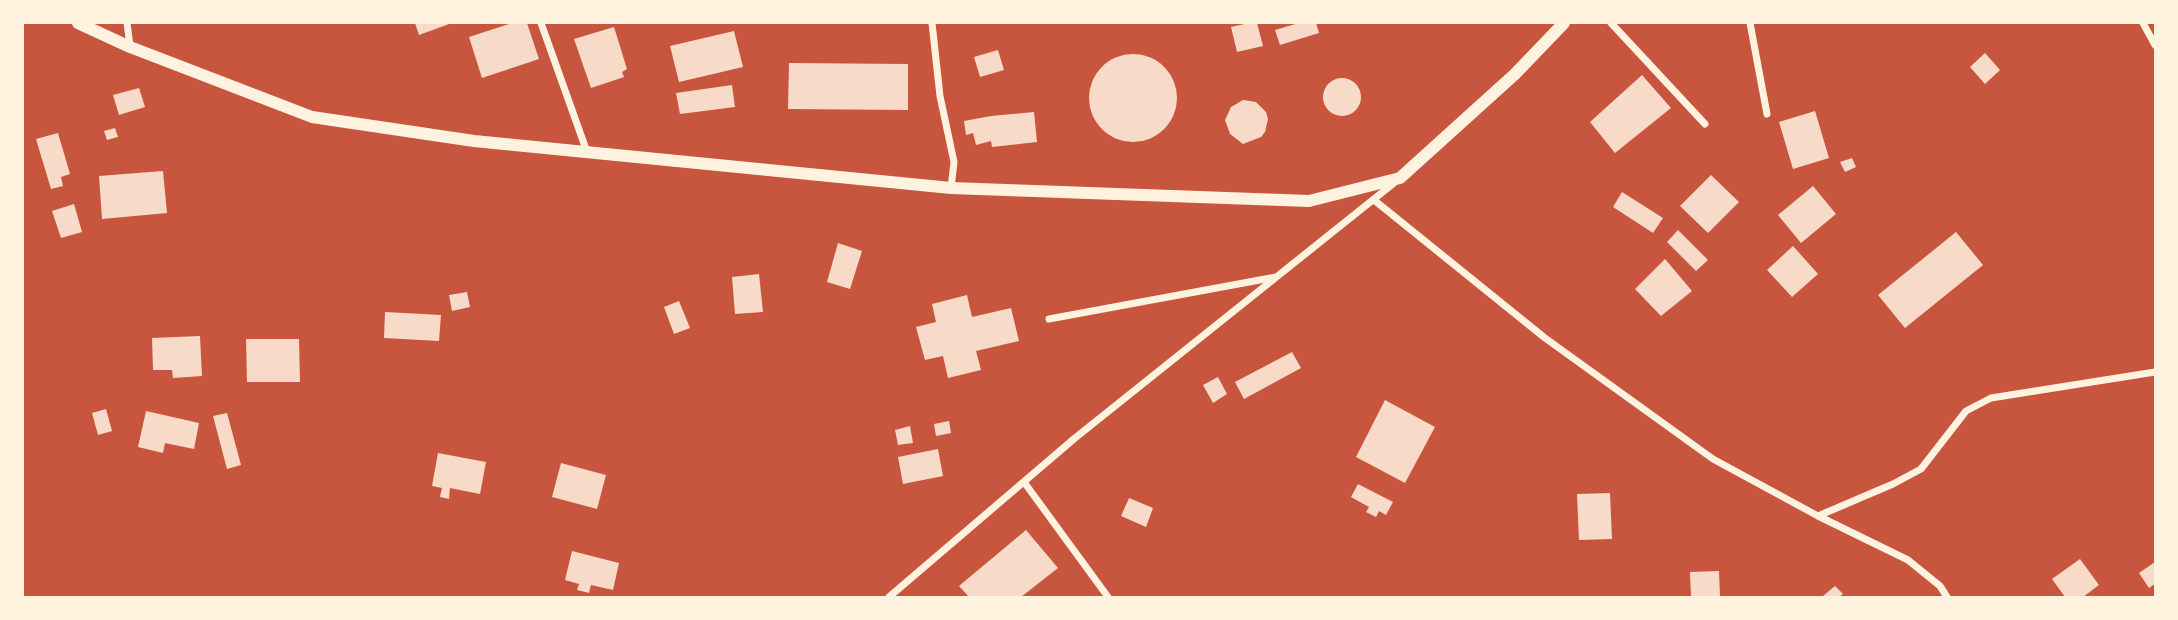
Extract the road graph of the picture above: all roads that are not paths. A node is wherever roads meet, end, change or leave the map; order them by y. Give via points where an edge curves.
1 (78, 23) edge
2 (127, 23) edge
3 (541, 23) edge
4 (932, 23) edge
5 (1564, 23) edge
6 (1611, 23) edge
7 (1750, 23) edge
8 (2143, 23) edge
9 (2155, 45) edge
10 (130, 47) junction
11 (1767, 114) dead end
12 (1705, 124) dead end
13 (587, 153) junction
14 (1400, 178) junction
15 (951, 188) junction
16 (1374, 200) junction
17 (1277, 277) junction
18 (1049, 319) dead end
19 (2155, 372) edge
20 (1024, 482) junction
21 (1818, 516) junction
22 (890, 597) edge
23 (1108, 597) edge
24 (1947, 597) edge

1 - 10 street
2 - 10 street
3 - 13 street
4 - 15 street via 940,96 954,162
5 - 14 street
6 - 12 street
7 - 11 street
8 - 9 street
10 - 13 street via 312,117
13 - 15 street
14 - 15 street via 1309,201
14 - 16 street
16 - 17 street
16 - 21 street via 1545,338 1713,459
17 - 18 street
17 - 20 street
19 - 21 street via 1991,398 1966,411 1921,468
20 - 22 street
20 - 23 street
21 - 24 street via 1908,560

